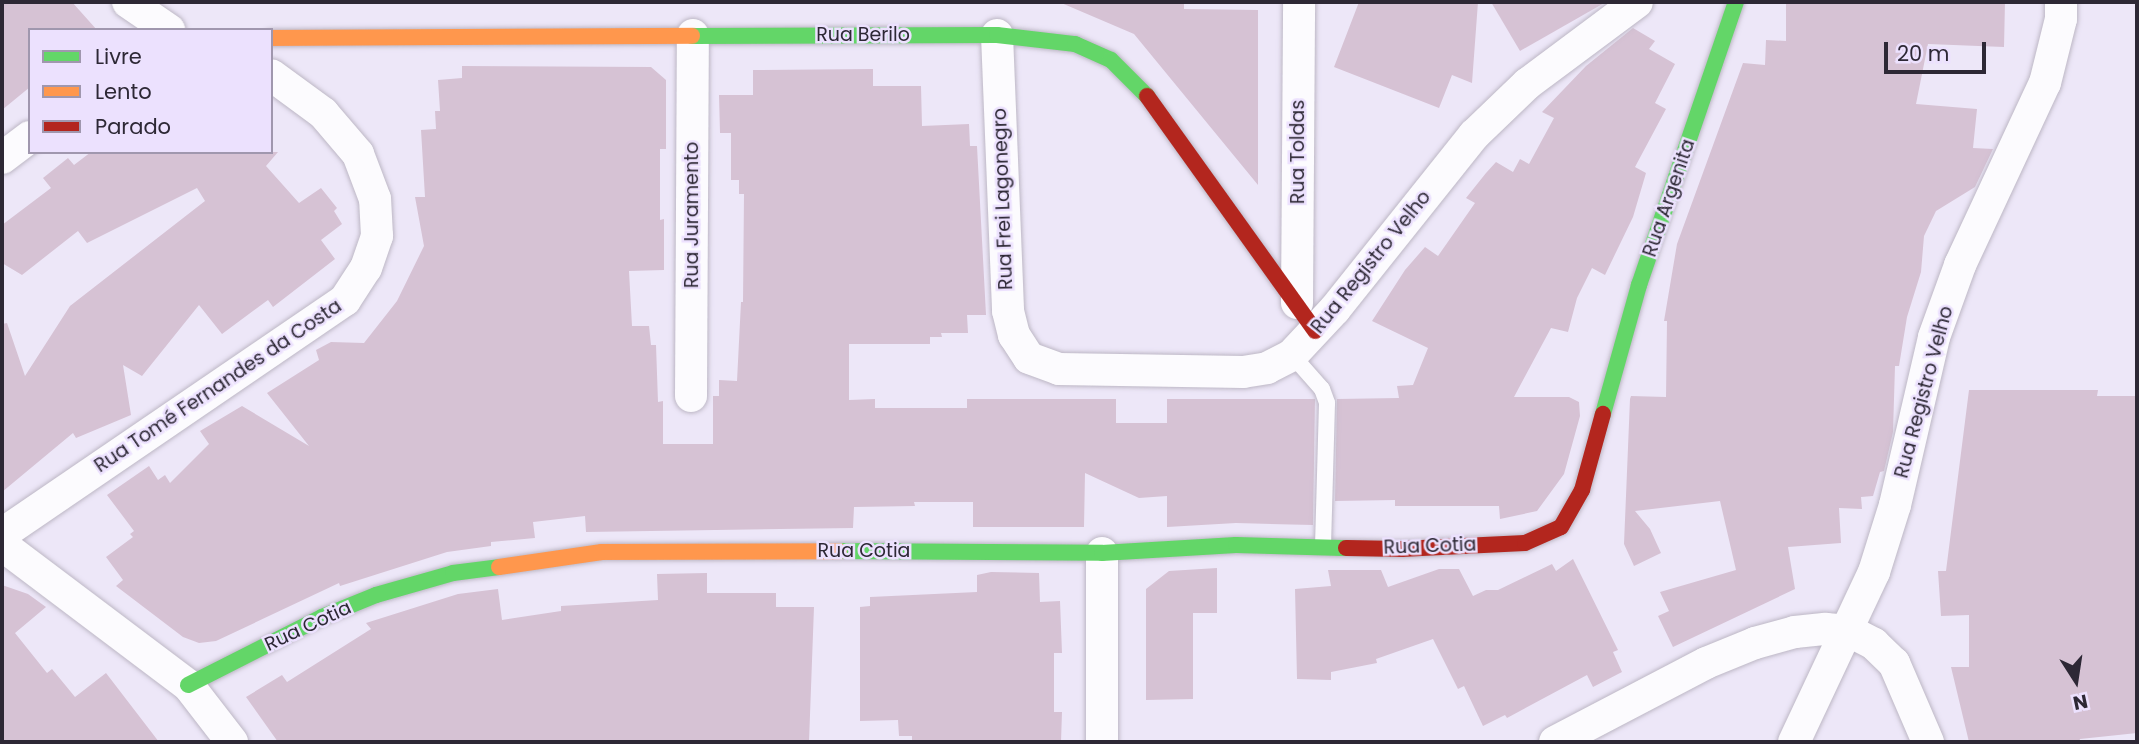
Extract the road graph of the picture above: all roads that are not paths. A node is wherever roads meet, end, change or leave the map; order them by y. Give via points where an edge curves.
1 (128, 2) edge
2 (1299, 2) edge
3 (1637, 2) edge
4 (1736, 2) edge
5 (2061, 2) edge
6 (166, 28) edge
7 (693, 35) junction
8 (997, 35) junction
9 (273, 38) edge
10 (273, 76) edge
11 (28, 138) edge
12 (2, 158) edge
13 (1297, 303) junction
14 (1315, 331) junction
15 (1292, 355) junction
16 (691, 396) dead end
17 (1561, 527) joint
18 (2, 534) edge
19 (2, 545) edge
20 (1323, 547) junction
21 (1102, 553) junction
22 (1849, 631) junction
23 (188, 685) junction
24 (232, 742) edge
25 (1102, 742) edge
26 (1555, 742) edge
27 (1794, 742) edge
28 (1928, 742) edge

1 - 6 street
2 - 13 street, Rua Toldas
3 - 14 street, Rua Registro Velho via 1527,84 1474,135
4 - 17 street, Rua Argenita via 1639,285 1582,490
5 - 22 street, Rua Registro Velho via 2045,83 1960,265 1934,337 1895,505
7 - 8 street, Rua Berilo
7 - 9 street, Rua Berilo
7 - 16 street, Rua Juramento
8 - 13 street, Rua Berilo via 1075,44 1111,60 1141,86
8 - 15 street, Rua Frei Lagonegro via 1007,310 1014,335 1029,358 1059,369 1243,372 1267,368
10 - 18 street, Rua Tomé Fernandes da Costa via 323,113 358,154 375,198 377,236 366,268 345,300
11 - 12 street
13 - 14 street, Rua Berilo
14 - 15 street, Rua Registro Velho
15 - 20 lane via 1322,389 1327,403
17 - 20 street, Rua Cotia via 1525,543 1401,549
19 - 23 street
20 - 21 street, Rua Cotia via 1236,545
21 - 23 street, Rua Cotia via 602,552 453,573 376,595 322,617
21 - 25 street
22 - 26 street via 1795,632 1755,643 1706,663
22 - 27 street, Rua Registro Velho
22 - 28 street via 1874,644 1894,663
23 - 24 street

